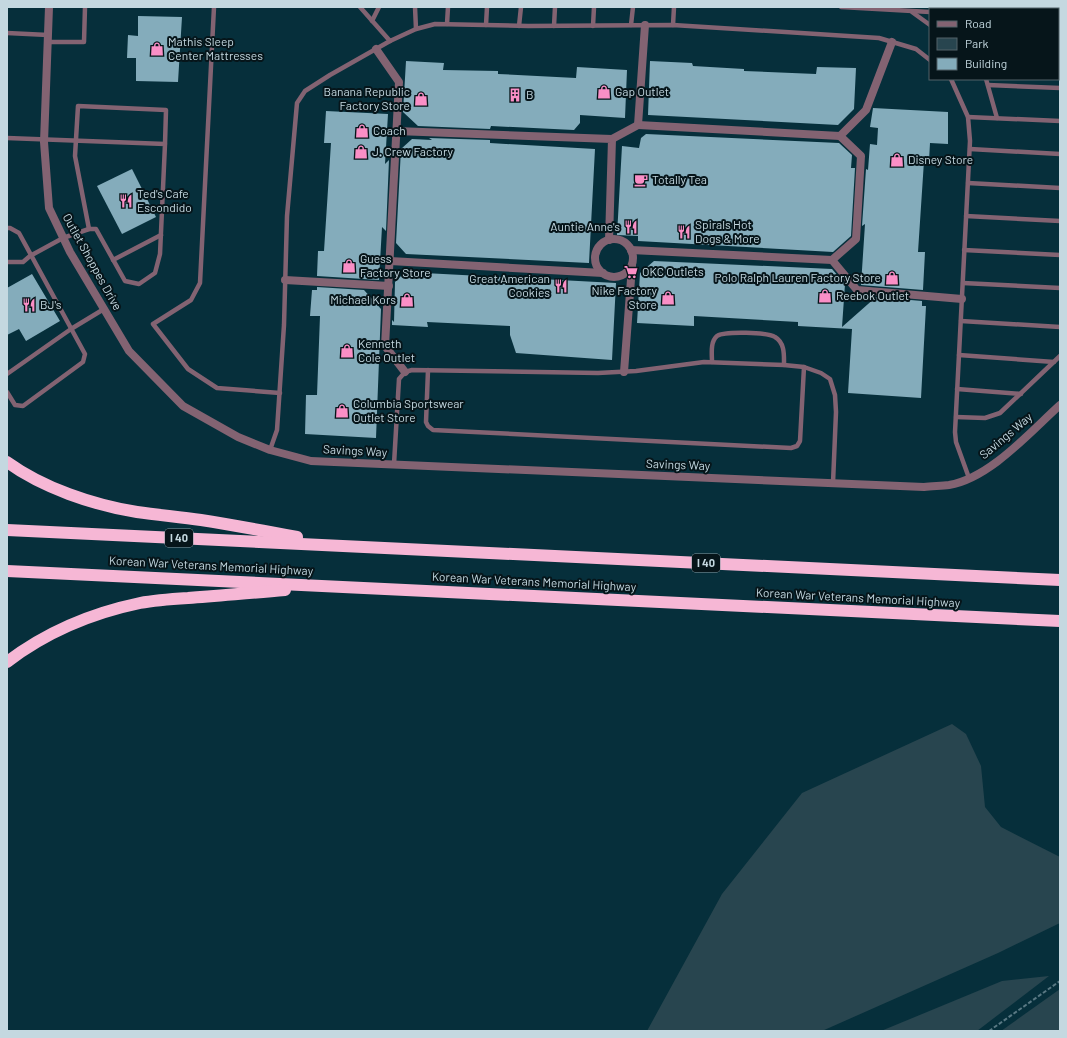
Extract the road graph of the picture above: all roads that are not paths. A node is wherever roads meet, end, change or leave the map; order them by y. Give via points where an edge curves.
1 (50, 7) edge
2 (85, 7) edge
3 (214, 7) edge
4 (360, 7) edge
5 (379, 7) edge
6 (415, 7) edge
7 (448, 7) edge
8 (487, 7) edge
9 (521, 7) edge
10 (555, 7) edge
11 (594, 7) edge
12 (632, 7) edge
13 (674, 7) edge
14 (841, 7) edge
15 (911, 11) junction
16 (929, 12) edge
17 (372, 21) junction
18 (447, 24) junction
19 (929, 24) edge
20 (486, 25) junction
21 (631, 25) junction
22 (645, 25) junction
23 (673, 25) junction
24 (520, 26) junction
25 (554, 26) junction
26 (592, 26) junction
27 (416, 28) junction
28 (7, 33) edge
29 (48, 38) junction
30 (390, 41) junction
31 (892, 42) junction
32 (376, 49) junction
33 (929, 59) edge
34 (951, 80) edge
35 (986, 80) edge
36 (988, 85) junction
37 (1060, 88) edge
38 (968, 117) junction
39 (997, 118) junction
40 (1060, 120) edge
41 (638, 125) junction
42 (396, 130) junction
43 (840, 136) junction
44 (7, 138) edge
45 (612, 139) junction
46 (44, 140) junction
47 (76, 140) junction
48 (165, 144) junction
49 (970, 149) junction
50 (1060, 154) edge
51 (968, 183) junction
52 (1060, 188) edge
53 (966, 216) junction
54 (1060, 221) edge
55 (7, 228) edge
56 (89, 229) junction
57 (161, 235) junction
58 (63, 238) junction
59 (608, 240) junction
60 (631, 250) junction
61 (964, 250) junction
62 (1060, 255) edge
63 (30, 256) junction
64 (113, 260) junction
65 (832, 260) junction
66 (390, 261) junction
67 (7, 262) edge
68 (632, 266) junction
69 (603, 273) junction
70 (285, 280) junction
71 (962, 283) junction
72 (389, 286) junction
73 (1060, 288) edge
74 (962, 299) junction
75 (104, 309) junction
76 (961, 322) junction
77 (1060, 327) edge
78 (71, 329) junction
79 (959, 355) junction
80 (1060, 356) edge
81 (712, 362) junction
82 (1054, 362) junction
83 (784, 365) junction
84 (804, 368) junction
85 (428, 370) junction
86 (405, 372) junction
87 (624, 372) junction
88 (7, 374) edge
89 (957, 390) junction
90 (7, 392) edge
91 (280, 393) junction
92 (1021, 394) junction
93 (1060, 405) edge
94 (956, 417) junction
95 (270, 450) junction
96 (7, 462) edge
97 (394, 464) junction
98 (969, 478) junction
99 (833, 483) junction
100 (7, 530) edge
101 (351, 546) junction
102 (7, 571) edge
103 (1060, 580) edge
104 (336, 586) junction
105 (1060, 621) edge
106 (7, 662) edge

1 - 29 street, Outlet Shoppes Drive
2 - 29 lane via 84,42
3 - 91 lane via 200,283 191,300 153,324 188,369 217,388
4 - 17 lane
5 - 17 lane
6 - 27 lane
7 - 18 lane
8 - 20 lane
9 - 24 lane
10 - 25 lane
11 - 26 lane
12 - 21 lane
13 - 23 lane
14 - 15 lane
15 - 16 lane
15 - 19 lane
17 - 30 lane
18 - 20 lane
18 - 27 lane
20 - 24 lane
21 - 22 lane
21 - 26 lane
22 - 23 lane
22 - 41 street
23 - 31 lane via 878,38
24 - 25 lane
25 - 26 lane
27 - 30 lane
28 - 29 lane
29 - 46 street, Outlet Shoppes Drive
30 - 32 lane
31 - 33 lane via 916,49
31 - 43 street via 866,110
32 - 42 street via 399,82
32 - 70 lane via 305,91 297,103 287,216
34 - 38 lane
35 - 36 lane
36 - 37 lane
36 - 39 lane
38 - 39 lane
38 - 49 lane
39 - 40 lane
41 - 43 street
41 - 45 street
42 - 45 street
42 - 66 street
43 - 65 street via 860,156 856,239
44 - 46 lane
45 - 59 street
46 - 47 lane
46 - 58 street, Outlet Shoppes Drive via 49,208
47 - 48 lane
47 - 48 lane via 78,106 166,110
47 - 56 lane via 75,156
48 - 57 lane
49 - 50 lane
49 - 51 lane
51 - 52 lane
51 - 53 lane
53 - 54 lane
53 - 61 lane
55 - 63 lane via 19,233
56 - 58 lane
56 - 64 lane via 96,230
57 - 64 lane
57 - 64 lane via 155,273 139,284 125,281
58 - 63 lane
58 - 75 street, Outlet Shoppes Drive
59 - 60 street via 626,243
59 - 69 street via 596,253 596,265
60 - 65 street
60 - 68 street
61 - 62 lane
61 - 71 lane
63 - 67 lane via 23,262
63 - 78 lane
65 - 74 street via 857,290
66 - 69 street
66 - 72 street
68 - 69 street via 617,277
68 - 87 street
70 - 72 street
70 - 91 lane
71 - 73 lane
71 - 74 lane
72 - 86 street via 385,346
74 - 76 lane
75 - 78 lane
75 - 95 street, Outlet Shoppes Drive via 129,351 183,406 238,437
76 - 77 lane
76 - 79 lane
78 - 88 lane
78 - 90 lane via 85,354 83,362 23,406 15,405
79 - 82 lane
79 - 89 lane
80 - 82 lane
81 - 83 lane
81 - 83 lane via 712,346 718,336 725,333 768,334 776,337 781,343 784,349
81 - 87 lane
82 - 92 lane
83 - 84 lane
84 - 85 lane via 800,441 797,446 791,448 433,430 426,422
84 - 99 lane via 822,372 830,379 835,395
85 - 86 lane
85 - 87 lane
86 - 97 lane via 399,379
89 - 92 lane
89 - 94 lane
91 - 95 lane via 277,430
92 - 94 lane via 1000,413 985,418
93 - 98 street, Savings Way via 1009,452 989,468
94 - 98 lane via 956,442
95 - 97 street, Savings Way via 311,461
96 - 101 highway via 40,482 99,503 136,512 201,520
97 - 99 street, Savings Way
98 - 99 street, Savings Way via 950,485 924,487
100 - 101 highway, I 40
101 - 103 highway, I 40
102 - 104 highway, Korean War Veterans Memorial Highway
104 - 105 highway, Korean War Veterans Memorial Highway
104 - 106 highway via 140,603 76,623 34,644

